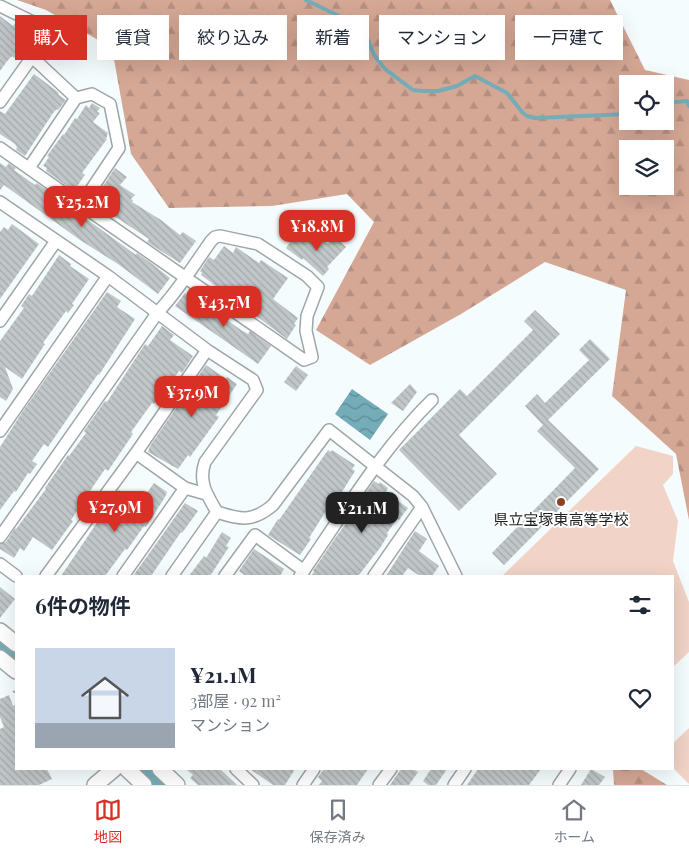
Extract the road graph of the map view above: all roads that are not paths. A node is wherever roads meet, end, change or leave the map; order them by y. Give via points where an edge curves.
1 (0, 6) edge
2 (18, 15) edge
3 (31, 60) edge
4 (34, 60) edge
5 (76, 98) junction
6 (0, 102) edge
7 (0, 148) edge
8 (29, 168) junction
9 (80, 205) junction
10 (2, 207) edge
11 (56, 241) junction
12 (108, 276) junction
13 (185, 277) junction
14 (158, 312) junction
15 (0, 321) edge
16 (207, 350) junction
17 (432, 400) dead end
18 (0, 431) edge
19 (136, 453) junction
20 (377, 466) junction
21 (185, 488) junction
22 (206, 494) junction
23 (422, 507) junction
24 (217, 512) junction
25 (0, 537) edge
26 (0, 564) edge
27 (302, 574) edge
28 (15, 575) edge
29 (47, 575) edge
30 (125, 575) edge
31 (173, 575) edge
32 (226, 575) edge
33 (375, 575) edge
34 (454, 575) edge
35 (0, 631) edge
36 (15, 643) edge
37 (0, 658) edge
38 (15, 670) edge
39 (113, 770) edge
40 (128, 770) edge
41 (161, 770) edge
42 (238, 770) edge
43 (313, 770) edge
44 (390, 770) edge
45 (464, 770) edge
46 (569, 770) edge
47 (95, 785) edge
48 (144, 785) edge
49 (177, 785) edge
50 (253, 785) edge
51 (303, 785) edge
52 (380, 785) edge
53 (454, 785) edge
54 (558, 785) edge

1 - 2 street
3 - 6 street
4 - 5 street
5 - 8 street
5 - 9 street via 92,94 110,104 119,148
7 - 8 street
8 - 9 street
9 - 13 street
10 - 11 street
11 - 12 street
11 - 15 street
12 - 14 street
12 - 18 street
13 - 13 street via 304,360 312,357 306,331 307,316 318,286 269,250 258,244 215,237
13 - 14 street
14 - 16 street
14 - 25 street
16 - 19 street
16 - 22 street via 253,380 257,390 205,462 202,481
17 - 20 street via 412,419
19 - 21 street
19 - 29 street
20 - 23 street
20 - 24 street via 329,430 273,505 261,515 244,518
20 - 27 street
21 - 22 street
21 - 30 street
22 - 24 street
23 - 33 street
23 - 34 street
24 - 31 street
26 - 28 street
27 - 32 street via 255,535
35 - 36 street
37 - 38 street
39 - 47 street
40 - 48 street
41 - 49 street
42 - 50 street
43 - 51 street
44 - 52 street
45 - 53 street
46 - 54 street

